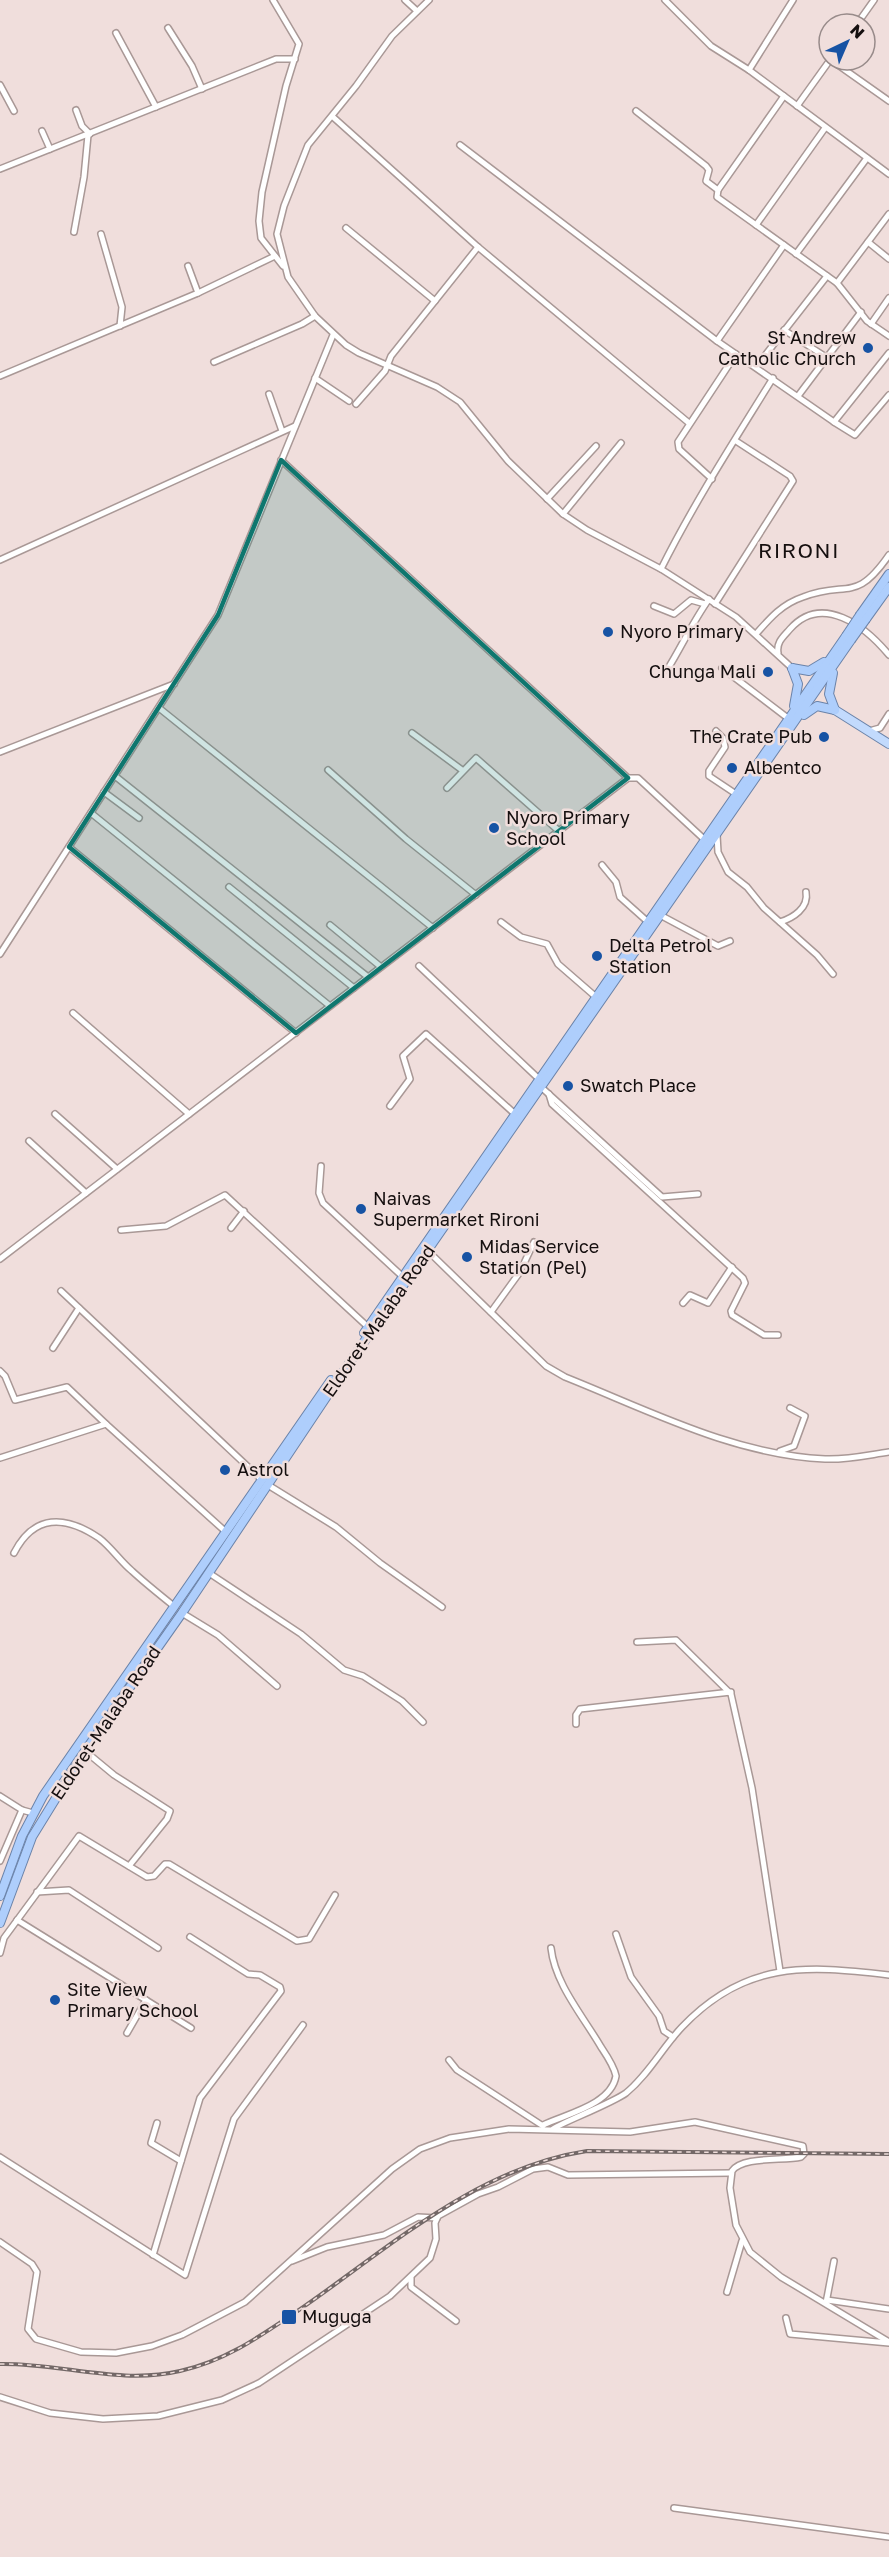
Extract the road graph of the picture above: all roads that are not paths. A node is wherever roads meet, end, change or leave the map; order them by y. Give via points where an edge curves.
1 (273, 0) edge
2 (405, 0) edge
3 (429, 0) edge
4 (665, 0) edge
5 (793, 0) edge
6 (417, 11) junction
7 (168, 28) dead end
8 (116, 33) dead end
9 (295, 59) junction
10 (749, 70) junction
11 (822, 72) edge
12 (848, 72) edge
13 (0, 85) edge
14 (202, 89) junction
15 (889, 92) edge
16 (784, 96) junction
17 (887, 100) edge
18 (797, 106) junction
19 (156, 107) junction
20 (76, 110) dead end
21 (14, 111) dead end
22 (636, 111) dead end
23 (333, 117) junction
24 (825, 128) junction
25 (42, 131) dead end
26 (89, 134) junction
27 (460, 145) dead end
28 (50, 149) junction
29 (867, 158) junction
30 (0, 169) edge
31 (889, 174) edge
32 (718, 190) junction
33 (889, 214) edge
34 (756, 225) junction
35 (346, 228) dead end
36 (74, 232) dead end
37 (101, 234) dead end
38 (868, 242) junction
39 (784, 245) junction
40 (478, 247) junction
41 (796, 254) junction
42 (275, 256) junction
43 (889, 259) edge
44 (188, 266) dead end
45 (286, 270) junction
46 (827, 276) junction
47 (837, 283) junction
48 (198, 293) junction
49 (889, 298) edge
50 (435, 301) junction
51 (861, 312) junction
52 (315, 316) junction
53 (871, 324) junction
54 (120, 326) junction
55 (784, 330) junction
56 (333, 335) junction
57 (889, 336) edge
58 (717, 341) junction
59 (889, 353) edge
60 (736, 354) junction
61 (826, 357) junction
62 (213, 362) dead end
63 (387, 365) junction
64 (756, 367) junction
65 (0, 376) edge
66 (315, 378) junction
67 (773, 378) junction
68 (269, 394) dead end
69 (889, 395) edge
70 (798, 396) junction
71 (349, 401) dead end
72 (356, 404) dead end
73 (834, 422) junction
74 (689, 423) junction
75 (295, 426) junction
76 (282, 431) junction
77 (736, 441) junction
78 (621, 443) dead end
79 (596, 446) dead end
80 (281, 460) junction
81 (712, 479) junction
82 (547, 499) junction
83 (563, 514) junction
84 (889, 555) edge
85 (0, 560) edge
86 (661, 569) junction
87 (889, 574) edge
88 (889, 587) edge
89 (889, 594) edge
90 (884, 600) dead end
91 (707, 602) junction
92 (715, 603) junction
93 (654, 606) dead end
94 (863, 617) junction
95 (756, 634) junction
96 (839, 652) junction
97 (778, 654) junction
98 (889, 656) edge
99 (722, 668) dead end
100 (792, 668) junction
101 (667, 670) dead end
102 (174, 684) junction
103 (159, 708) junction
104 (836, 710) junction
105 (889, 714) edge
106 (790, 717) junction
107 (716, 731) dead end
108 (789, 731) junction
109 (869, 731) junction
110 (412, 733) dead end
111 (889, 744) edge
112 (0, 752) edge
113 (328, 770) dead end
114 (462, 770) junction
115 (114, 776) junction
116 (628, 778) junction
117 (447, 788) dead end
118 (104, 792) junction
119 (736, 794) junction
120 (91, 813) junction
121 (139, 818) dead end
122 (559, 831) junction
123 (717, 834) junction
124 (705, 840) junction
125 (69, 847) junction
126 (602, 865) dead end
127 (229, 887) dead end
128 (806, 892) dead end
129 (476, 895) junction
130 (660, 915) junction
131 (501, 922) dead end
132 (648, 922) junction
133 (780, 922) junction
134 (330, 925) dead end
135 (433, 928) junction
136 (730, 941) dead end
137 (0, 953) edge
138 (419, 966) dead end
139 (381, 967) junction
140 (832, 974) dead end
141 (368, 977) junction
142 (354, 988) junction
143 (596, 997) junction
144 (330, 1006) junction
145 (73, 1013) dead end
146 (296, 1033) junction
147 (540, 1083) junction
148 (549, 1094) junction
149 (390, 1106) dead end
150 (55, 1114) dead end
151 (189, 1114) junction
152 (515, 1114) junction
153 (29, 1141) dead end
154 (321, 1166) dead end
155 (117, 1169) junction
156 (86, 1193) junction
157 (698, 1194) dead end
158 (244, 1211) junction
159 (231, 1228) dead end
160 (121, 1230) dead end
161 (534, 1242) dead end
162 (428, 1251) junction
163 (0, 1259) edge
164 (732, 1267) junction
165 (403, 1277) junction
166 (61, 1291) dead end
167 (683, 1303) dead end
168 (79, 1308) junction
169 (491, 1312) junction
170 (368, 1327) junction
171 (778, 1335) dead end
172 (53, 1348) dead end
173 (0, 1371) edge
174 (790, 1408) dead end
175 (106, 1424) junction
176 (776, 1452) junction
177 (889, 1452) edge
178 (0, 1458) edge
179 (265, 1483) junction
180 (226, 1532) junction
181 (14, 1553) dead end
182 (209, 1572) junction
183 (442, 1607) dead end
184 (178, 1610) junction
185 (637, 1642) dead end
186 (277, 1686) dead end
187 (730, 1692) junction
188 (423, 1722) dead end
189 (576, 1724) dead end
190 (85, 1751) junction
191 (0, 1796) edge
192 (22, 1810) junction
193 (33, 1813) junction
194 (3, 1845) edge
195 (0, 1861) edge
196 (129, 1866) junction
197 (37, 1893) junction
198 (335, 1895) dead end
199 (0, 1896) edge
200 (17, 1920) junction
201 (0, 1923) edge
202 (616, 1934) dead end
203 (190, 1937) dead end
204 (158, 1948) dead end
205 (551, 1948) dead end
206 (0, 1953) edge
207 (780, 1971) junction
208 (889, 1975) edge
209 (146, 2000) junction
210 (303, 2025) dead end
211 (191, 2028) dead end
212 (127, 2033) dead end
213 (673, 2037) junction
214 (449, 2060) dead end
215 (157, 2123) dead end
216 (543, 2126) junction
217 (553, 2129) junction
218 (0, 2157) edge
219 (181, 2161) junction
220 (731, 2173) junction
221 (437, 2218) junction
222 (742, 2241) junction
223 (0, 2242) edge
224 (153, 2255) junction
225 (834, 2261) dead end
226 (287, 2263) junction
227 (412, 2277) junction
228 (727, 2292) dead end
229 (826, 2302) junction
230 (889, 2309) edge
231 (786, 2318) dead end
232 (456, 2321) dead end
233 (889, 2343) edge
234 (0, 2397) edge
235 (674, 2508) dead end
236 (889, 2537) edge

1 - 9 street via 297,38
2 - 6 street
3 - 6 street
4 - 10 street via 703,39
5 - 10 street
6 - 23 street via 392,36
7 - 14 street
8 - 19 street
9 - 14 street via 276,59
9 - 42 street via 262,192 259,221 261,238
10 - 16 street
11 - 18 street
12 - 17 street
13 - 21 street
14 - 19 street
15 - 17 street
16 - 18 street
16 - 32 street
18 - 24 street
19 - 26 street
20 - 26 street
22 - 32 street via 706,166 706,181
23 - 40 street
23 - 45 street via 308,145 284,206 277,234
24 - 29 street
24 - 34 street
25 - 28 street
26 - 28 street
26 - 36 street
27 - 58 street
28 - 30 street
29 - 31 street
29 - 41 street
32 - 34 street via 717,197
33 - 38 street
34 - 39 street
35 - 50 street
37 - 54 street via 119,294
38 - 43 street
38 - 47 street
39 - 41 street
39 - 58 street
40 - 50 street
40 - 74 street
41 - 46 street
42 - 45 street
42 - 48 street
44 - 48 street
45 - 52 street
46 - 47 street
46 - 55 street
47 - 51 street
48 - 54 street
49 - 53 street
50 - 63 street
51 - 53 street
51 - 61 street
52 - 56 street
52 - 62 street
53 - 57 street
54 - 65 street
55 - 61 street
55 - 64 street
56 - 63 street via 359,353
56 - 66 street
58 - 60 street
59 - 73 street
60 - 64 street
60 - 74 street
61 - 70 street
63 - 72 street
63 - 82 street via 460,402 508,461
64 - 67 street
66 - 71 street
66 - 75 street
67 - 70 street
67 - 77 street
68 - 76 street
69 - 73 street via 855,435
70 - 73 street
74 - 81 street via 678,445
75 - 76 street
75 - 80 street
76 - 85 street
77 - 81 street
77 - 92 street via 793,481
78 - 83 street
79 - 82 street
80 - 102 street via 224,603
80 - 116 street
81 - 86 street via 690,510
82 - 83 street
83 - 86 street
84 - 95 street via 869,581 789,603
86 - 91 street
87 - 94 highway, Eldoret-Malaba Road
88 - 94 highway, Eldoret-Malaba Road
89 - 90 street
91 - 92 street
91 - 93 street via 692,600 674,614
91 - 101 street
92 - 95 street
94 - 96 highway, Eldoret-Malaba Road, bridge
95 - 97 street
96 - 100 highway via 815,669
96 - 104 highway via 829,688
96 - 106 highway, Eldoret-Malaba Road
96 - 108 highway, Eldoret-Malaba Road
97 - 98 street via 780,641 798,621 809,613 824,611 848,621
97 - 100 street
99 - 106 street
100 - 106 highway via 798,691
102 - 103 street
102 - 112 street
103 - 115 street
103 - 135 street
104 - 108 highway via 811,708
104 - 109 main road
105 - 109 street via 880,728
106 - 119 highway, Eldoret-Malaba Road
107 - 119 street via 725,747 709,776
108 - 123 highway, Eldoret-Malaba Road
109 - 111 main road
110 - 114 street
113 - 129 street
114 - 117 street
114 - 122 street via 476,758
115 - 118 street
115 - 141 street
116 - 122 street
116 - 124 street via 638,778
118 - 120 street
118 - 121 street
119 - 124 highway, Eldoret-Malaba Road
120 - 125 street
120 - 144 street
122 - 129 street
123 - 130 highway, Eldoret-Malaba Road
123 - 133 street via 718,852 725,868
124 - 132 highway, Eldoret-Malaba Road
125 - 137 street
125 - 146 street
126 - 132 street via 616,882 620,897
127 - 142 street
128 - 133 street via 803,906
129 - 135 street
130 - 136 street via 718,946
130 - 147 highway, Eldoret-Malaba Road
131 - 143 street via 521,937 547,944 558,964
132 - 143 highway, Eldoret-Malaba Road
133 - 140 street via 818,955
134 - 139 street
135 - 139 street
138 - 147 street
139 - 141 street
141 - 142 street
142 - 144 street
143 - 147 highway, Eldoret-Malaba Road
144 - 146 street
145 - 151 street
146 - 151 street
147 - 148 street
147 - 152 highway, Eldoret-Malaba Road
147 - 162 highway, Eldoret-Malaba Road
148 - 157 street via 662,1197
148 - 164 street via 552,1104
149 - 152 street via 411,1079 403,1056 426,1034
150 - 155 street
151 - 155 street
152 - 165 highway, Eldoret-Malaba Road
153 - 156 street
154 - 165 street via 323,1203
155 - 156 street
156 - 163 street
158 - 159 street
158 - 160 street via 223,1195 166,1226
158 - 170 street
161 - 169 street via 520,1272
162 - 169 street
162 - 179 highway, Eldoret-Malaba Road
164 - 167 street via 708,1303 690,1295
164 - 171 street via 745,1281 731,1314 764,1335
165 - 170 highway, Eldoret-Malaba Road
166 - 168 street
168 - 172 street
168 - 179 street
169 - 176 street via 559,1374 734,1443
170 - 179 highway, Eldoret-Malaba Road
173 - 175 street via 15,1400 67,1387
174 - 176 street via 805,1416 794,1446
175 - 178 street
175 - 180 street
176 - 177 street via 835,1459
179 - 180 highway, Eldoret-Malaba Road
179 - 182 highway, Eldoret-Malaba Road
179 - 183 street via 336,1527
180 - 184 highway, Eldoret-Malaba Road
181 - 184 street via 35,1525 63,1522 99,1539
182 - 184 highway, Eldoret-Malaba Road
182 - 188 street via 301,1634 344,1670 363,1676 402,1701
184 - 186 street via 218,1635
184 - 190 highway, Eldoret-Malaba Road
184 - 193 highway, Eldoret-Malaba Road
185 - 187 street via 676,1640
187 - 189 street via 580,1709
187 - 207 street via 752,1788
190 - 196 street via 170,1811
190 - 201 highway, Eldoret-Malaba Road via 21,1861
191 - 192 street
192 - 193 street
192 - 194 street
193 - 199 highway, Eldoret-Malaba Road
194 - 195 street
196 - 197 street via 79,1836
196 - 198 street via 149,1877 169,1864 297,1941 309,1939
197 - 200 street
197 - 204 street via 69,1890
200 - 206 street via 4,1938
200 - 209 street
202 - 213 street via 631,1977 659,2016 664,2031
203 - 219 street via 248,1974 260,1975 282,1989 200,2098
205 - 216 street via 556,1974 616,2076 612,2087 595,2102
207 - 208 street via 810,1968
207 - 213 street via 746,1982 712,2000
209 - 211 street
209 - 212 street
210 - 224 street via 234,2120 186,2274
213 - 217 street via 642,2078 623,2095
214 - 216 street via 457,2070
215 - 219 street via 151,2143
216 - 217 street
216 - 226 street via 469,2133 420,2149 392,2169
217 - 220 street via 630,2132 695,2122 803,2146 801,2157 738,2164
218 - 224 street
219 - 224 street
220 - 221 street via 568,2175 543,2167 478,2194
220 - 222 street via 733,2206
221 - 226 street via 420,2217 384,2235 327,2247
221 - 227 street via 432,2253
222 - 228 street
222 - 229 street via 768,2269
223 - 226 street via 32,2264 37,2272 28,2329 31,2335 99,2354 127,2352 182,2335 245,2302
225 - 229 street
227 - 232 street via 411,2287
227 - 234 street via 378,2305 285,2366 245,2390 208,2405 158,2416 103,2419 50,2413
229 - 230 street
229 - 233 street
231 - 233 street via 790,2334
235 - 236 street

